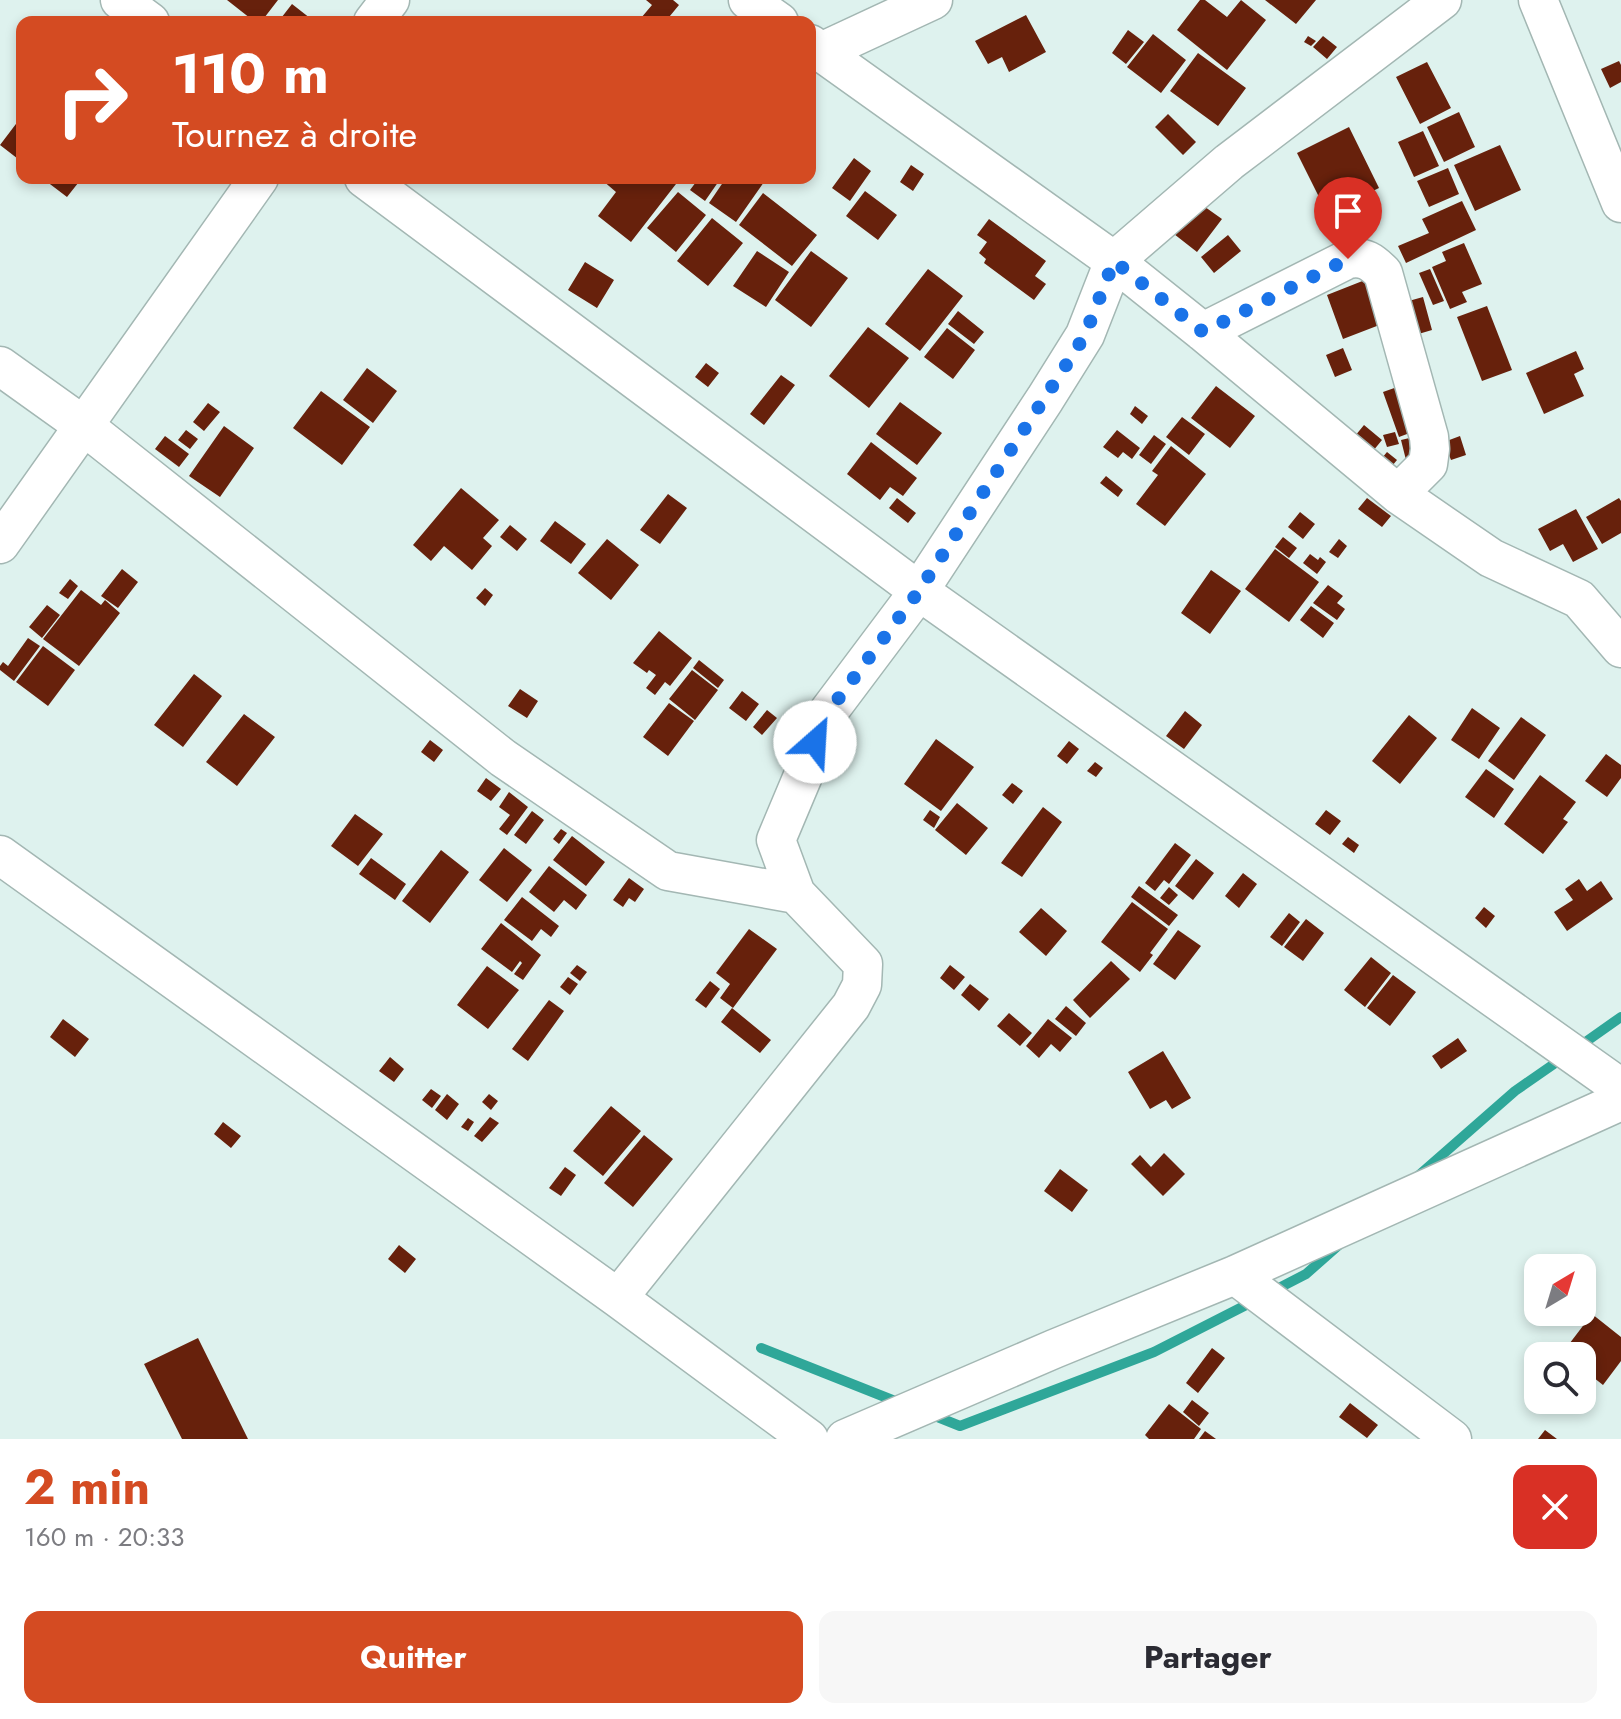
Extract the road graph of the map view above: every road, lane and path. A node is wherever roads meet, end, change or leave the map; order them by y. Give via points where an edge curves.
1 (120, 0) edge
2 (390, 0) edge
3 (748, 0) edge
4 (933, 0) edge
5 (1442, 0) edge
6 (1538, 0) edge
7 (142, 16) edge
8 (378, 16) edge
9 (771, 16) edge
10 (816, 48) edge
11 (1609, 141) edge
12 (255, 184) edge
13 (372, 184) edge
14 (1621, 203) edge
15 (1114, 261) junction
16 (1203, 332) junction
17 (0, 366) edge
18 (84, 426) junction
19 (1398, 494) junction
20 (0, 544) edge
21 (919, 591) junction
22 (1621, 648) edge
23 (0, 855) edge
24 (796, 894) junction
25 (1621, 1088) edge
26 (1621, 1101) edge
27 (1235, 1275) junction
28 (618, 1298) junction
29 (809, 1439) edge
30 (845, 1439) edge
31 (1452, 1439) edge

1 - 7 street
2 - 8 street
3 - 9 street
4 - 10 street
5 - 15 street via 1229,162
6 - 11 street
10 - 15 street
11 - 14 street
12 - 18 street
13 - 21 street
15 - 16 street
15 - 21 street via 1085,335
16 - 19 street
16 - 19 street via 1348,259 1371,261 1383,273 1429,437 1428,464
17 - 18 street
18 - 20 street
18 - 24 street via 503,758 668,871
19 - 22 street via 1491,558 1579,599
21 - 24 street via 823,719 776,840
21 - 25 street
23 - 28 street
24 - 28 street via 863,964 862,985 851,1006
26 - 27 street
27 - 30 street
27 - 31 street
28 - 29 street

